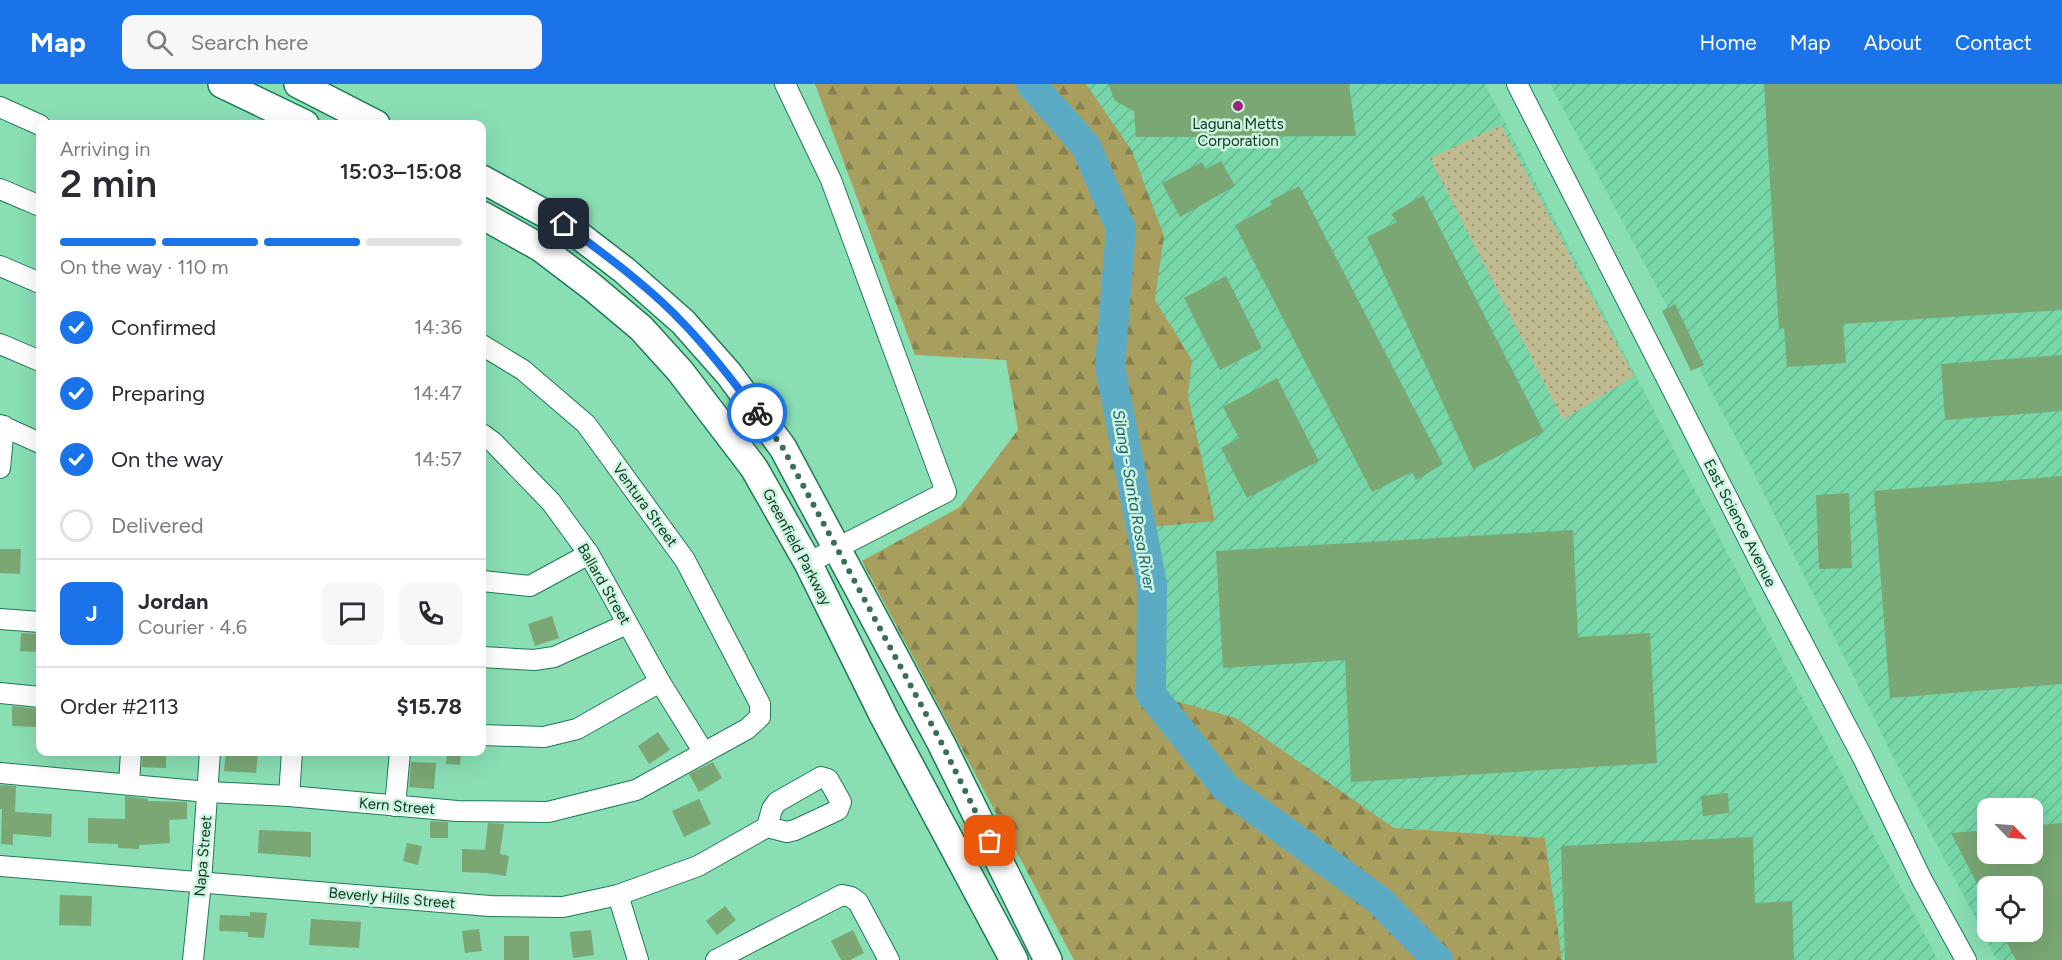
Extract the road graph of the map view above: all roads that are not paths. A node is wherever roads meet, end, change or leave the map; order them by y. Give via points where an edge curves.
1 (222, 84) edge
2 (298, 84) edge
3 (785, 84) edge
4 (1517, 84) edge
5 (0, 107) edge
6 (297, 120) edge
7 (368, 120) edge
8 (36, 123) edge
9 (486, 181) edge
10 (0, 189) edge
11 (36, 204) edge
12 (486, 217) edge
13 (0, 266) edge
14 (36, 281) edge
15 (0, 344) edge
16 (486, 347) edge
17 (36, 359) edge
18 (2, 426) edge
19 (486, 437) edge
20 (36, 441) edge
21 (0, 468) edge
22 (836, 549) junction
23 (589, 554) junction
24 (808, 563) junction
25 (486, 581) edge
26 (0, 619) edge
27 (36, 622) edge
28 (627, 624) junction
29 (486, 657) edge
30 (660, 682) junction
31 (0, 693) edge
32 (36, 697) edge
33 (760, 704) joint
34 (486, 735) edge
35 (703, 752) junction
36 (131, 756) edge
37 (210, 756) edge
38 (292, 756) edge
39 (400, 756) edge
40 (0, 773) edge
41 (129, 783) junction
42 (208, 792) junction
43 (289, 796) junction
44 (395, 806) junction
45 (767, 827) dead end
46 (0, 866) edge
47 (201, 882) junction
48 (618, 895) junction
49 (887, 959) edge
50 (193, 960) edge
51 (638, 960) edge
52 (718, 960) edge
53 (1014, 960) edge
54 (1048, 960) edge
55 (1966, 960) edge

1 - 6 main road
2 - 7 main road
3 - 22 street via 831,180 946,492
4 - 55 street, East Science Avenue
5 - 8 street
9 - 22 main road via 564,224 683,322 729,374 783,448
10 - 11 street
12 - 24 main road, Greenfield Parkway via 541,248 657,345 754,468
13 - 14 street
15 - 17 street
16 - 33 street, Ventura Street via 523,370 586,424 685,560
18 - 20 street
18 - 21 street
19 - 23 street, Ballard Street via 551,502
22 - 24 street
22 - 54 main road via 941,742
23 - 25 street via 530,586
23 - 28 street, Ballard Street
24 - 53 main road, Greenfield Parkway via 884,717
26 - 27 street
28 - 29 street via 554,657
28 - 30 street, Ballard Street
30 - 34 street via 577,729 544,737
30 - 35 street, Ballard Street
31 - 32 street
33 - 35 street, Kern Street via 760,717 747,729
35 - 44 street, Kern Street via 636,790 548,812
36 - 41 street
37 - 42 street, Napa Street
38 - 43 street
39 - 44 street
40 - 41 street, Kern Street
41 - 42 street, Kern Street
42 - 43 street, Kern Street
42 - 47 street, Napa Street
43 - 44 street, Kern Street
45 - 48 street, Beverly Hills Street via 699,866
46 - 47 street, Beverly Hills Street
47 - 48 street, Beverly Hills Street via 490,906 564,907
47 - 50 street, Napa Street
48 - 51 street
49 - 52 street via 858,902 842,895

